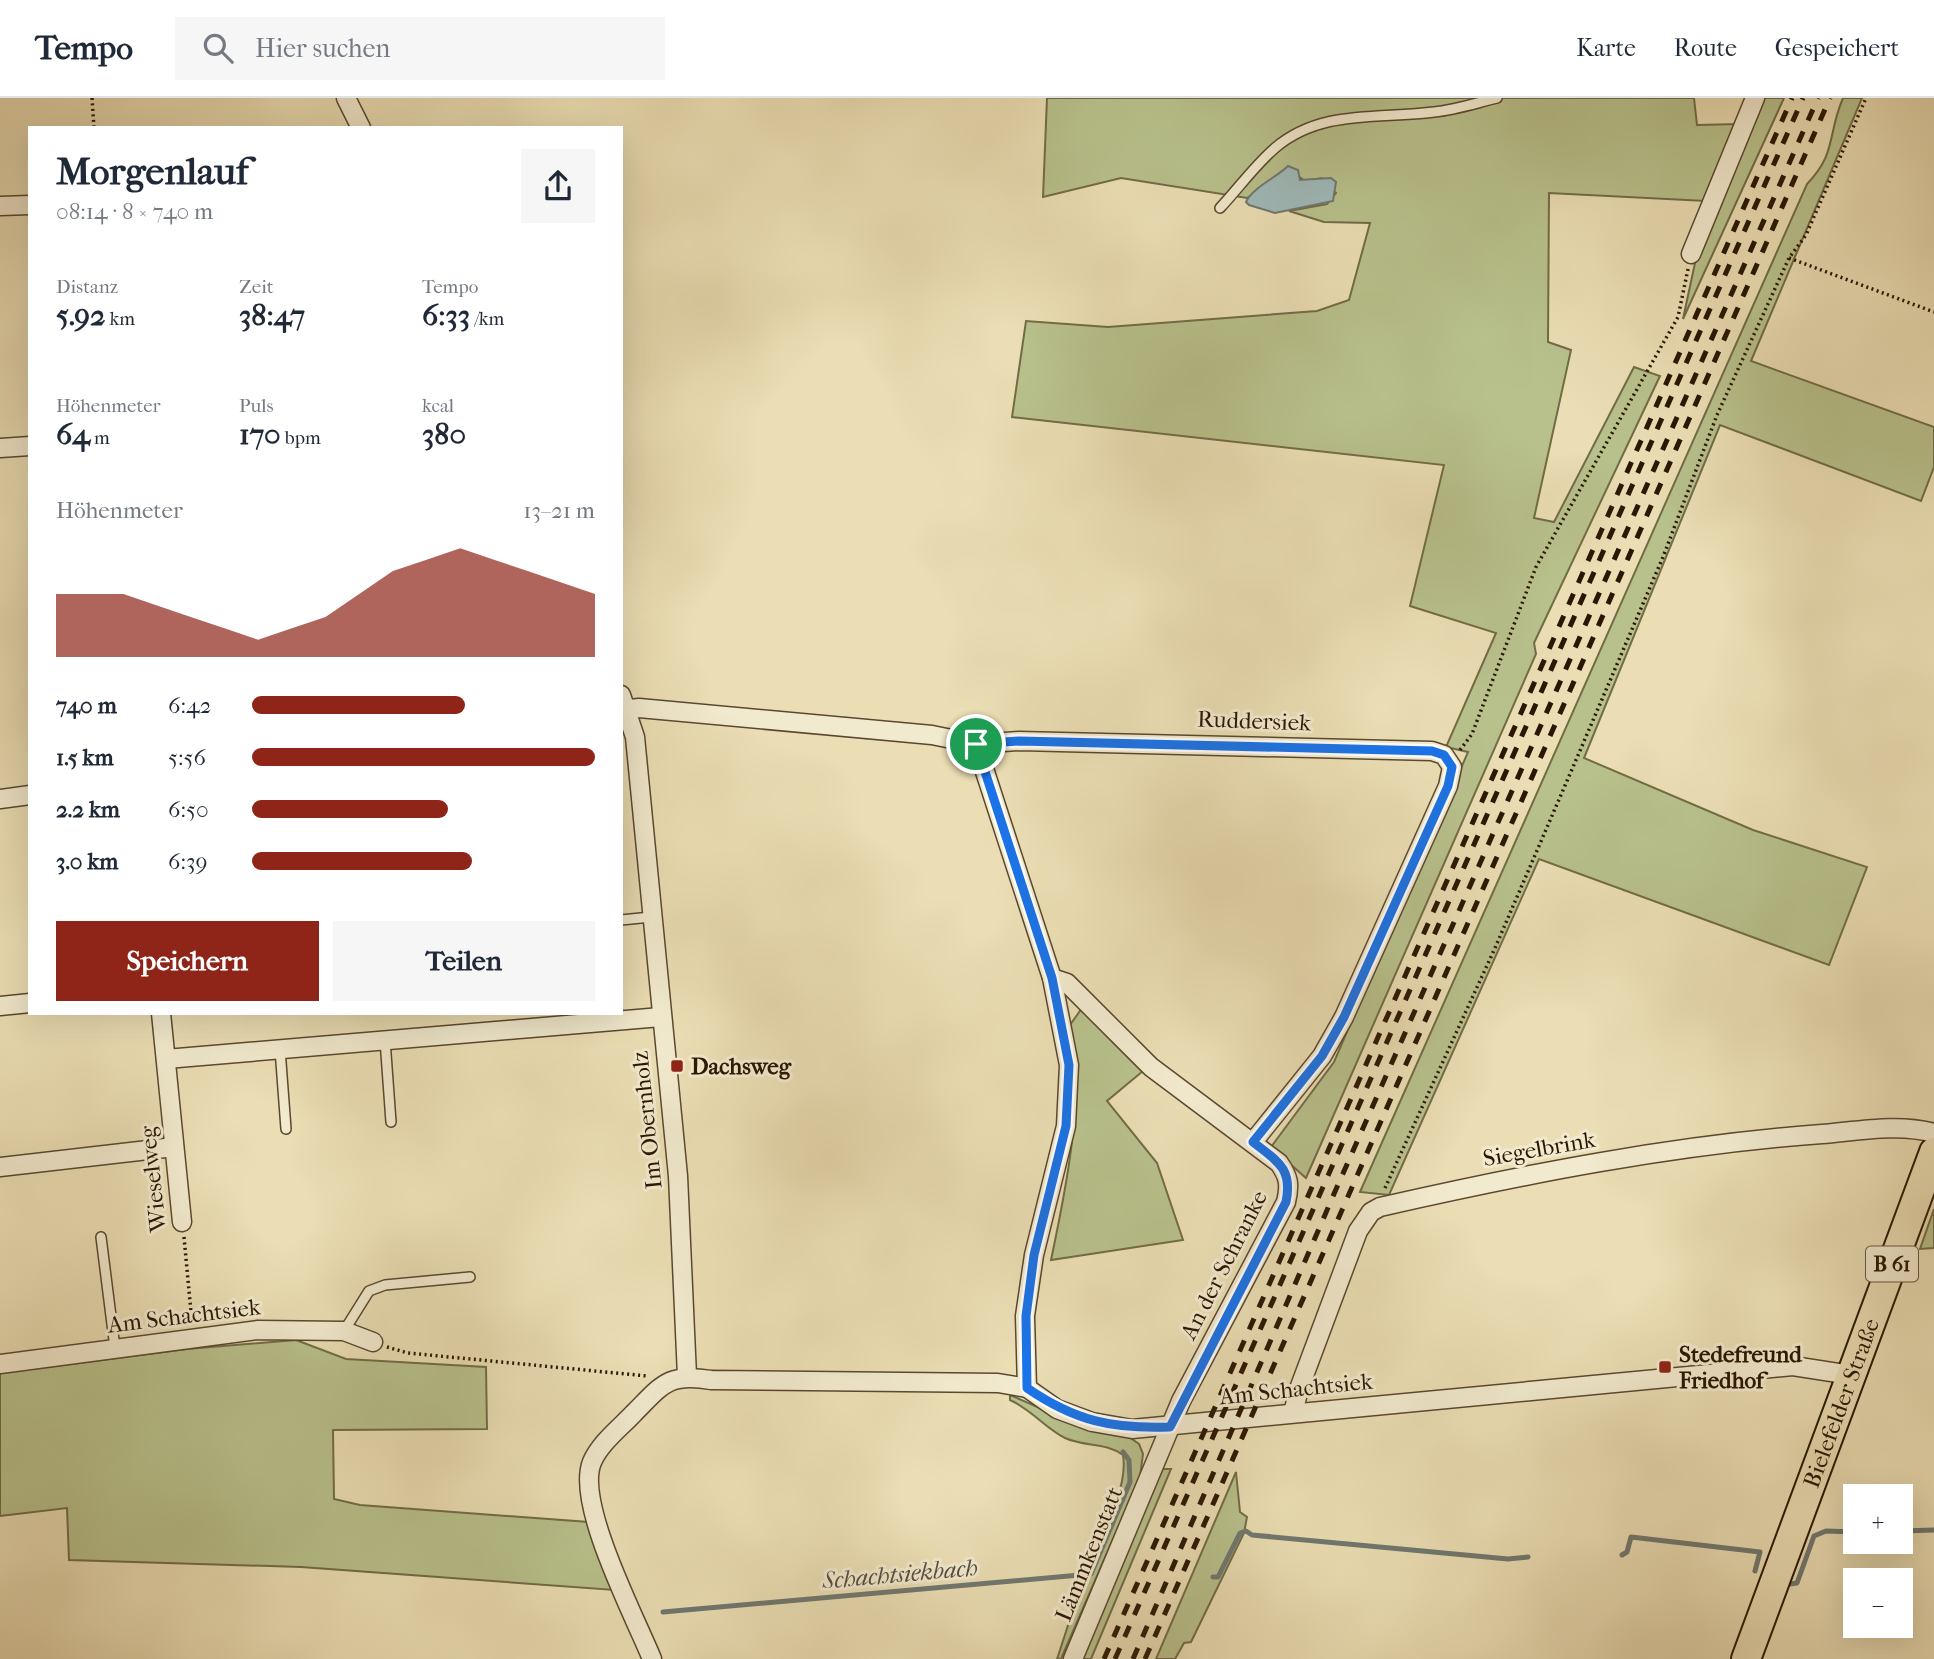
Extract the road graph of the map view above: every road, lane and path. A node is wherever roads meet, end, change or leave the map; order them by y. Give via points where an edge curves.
1 (92, 98) edge
2 (346, 98) edge
3 (1497, 98) edge
4 (1755, 98) edge
5 (1866, 98) edge
6 (94, 126) edge
7 (360, 126) edge
8 (28, 205) edge
9 (0, 206) edge
10 (1220, 208) dead end
11 (1691, 254) joint
12 (1789, 258) junction
13 (1934, 312) edge
14 (28, 446) edge
15 (0, 448) edge
16 (623, 705) edge
17 (976, 744) junction
18 (1450, 761) junction
19 (28, 795) edge
20 (0, 799) edge
21 (651, 917) junction
22 (623, 920) edge
23 (1052, 978) junction
24 (28, 1003) edge
25 (0, 1006) edge
26 (161, 1015) edge
27 (661, 1017) junction
28 (385, 1040) junction
29 (280, 1049) junction
30 (166, 1059) junction
31 (391, 1122) dead end
32 (286, 1129) dead end
33 (1934, 1133) edge
34 (1253, 1142) junction
35 (174, 1147) junction
36 (1934, 1152) edge
37 (0, 1167) edge
38 (1380, 1207) junction
39 (182, 1222) joint
40 (101, 1237) dead end
41 (470, 1277) dead end
42 (344, 1331) junction
43 (194, 1339) junction
44 (373, 1342) joint
45 (115, 1348) junction
46 (0, 1364) edge
47 (1851, 1375) junction
48 (679, 1377) junction
49 (1027, 1388) junction
50 (1293, 1413) junction
51 (1170, 1427) junction
52 (652, 1659) edge
53 (1073, 1659) edge
54 (1746, 1659) edge

1 - 6 path
2 - 7 street
3 - 10 lane via 1433,112 1330,120 1300,131 1275,148
4 - 11 street
5 - 12 path via 1806,235
8 - 9 street
11 - 18 path via 1678,317 1536,567 1472,734
12 - 13 path
12 - 38 path via 1717,415 1647,594
14 - 15 street
16 - 17 street, Ruddersiek via 932,735
16 - 21 street, Im Obernholz via 635,737
17 - 18 street, Ruddersiek via 1032,741 1432,751
17 - 23 street
18 - 34 street via 1448,786 1344,1017 1322,1056
19 - 20 street
21 - 22 lane
21 - 27 street, Im Obernholz
23 - 34 street, An der Schranke via 1067,983 1151,1067
23 - 49 street via 1069,1065 1070,1098 1034,1255 1026,1316
24 - 25 street
26 - 30 street, Wieselweg
27 - 28 street
27 - 48 street, Im Obernholz via 678,1176
28 - 29 street
28 - 31 lane
29 - 30 street
29 - 32 lane
30 - 35 street, Wieselweg
33 - 38 street, Siegelbrink via 1869,1130 1646,1155 1488,1182
34 - 51 street, An der Schranke via 1288,1176 1286,1202
35 - 37 street
35 - 39 street, Wieselweg
36 - 47 main road, Bielefelder Straße / B 61
38 - 50 street via 1358,1231
39 - 43 path, Wieselweg
40 - 45 lane
41 - 42 lane via 385,1285 369,1291
42 - 43 street, Am Schachtsiek via 258,1330
42 - 44 street, Am Schachtsiek
43 - 45 street, Am Schachtsiek
44 - 48 path via 408,1353
45 - 46 street, Am Schachtsiek
47 - 50 street, Am Schachtsiek via 1793,1366
47 - 54 main road, Bielefelder Straße / B 61
48 - 49 street, Am Schachtsiek via 998,1382
48 - 52 street via 601,1448 592,1463 589,1494 593,1518
49 - 51 street, Am Schachtsiek via 1057,1409 1093,1422 1132,1429
50 - 51 street, Am Schachtsiek
51 - 53 street, Lämmkenstatt

